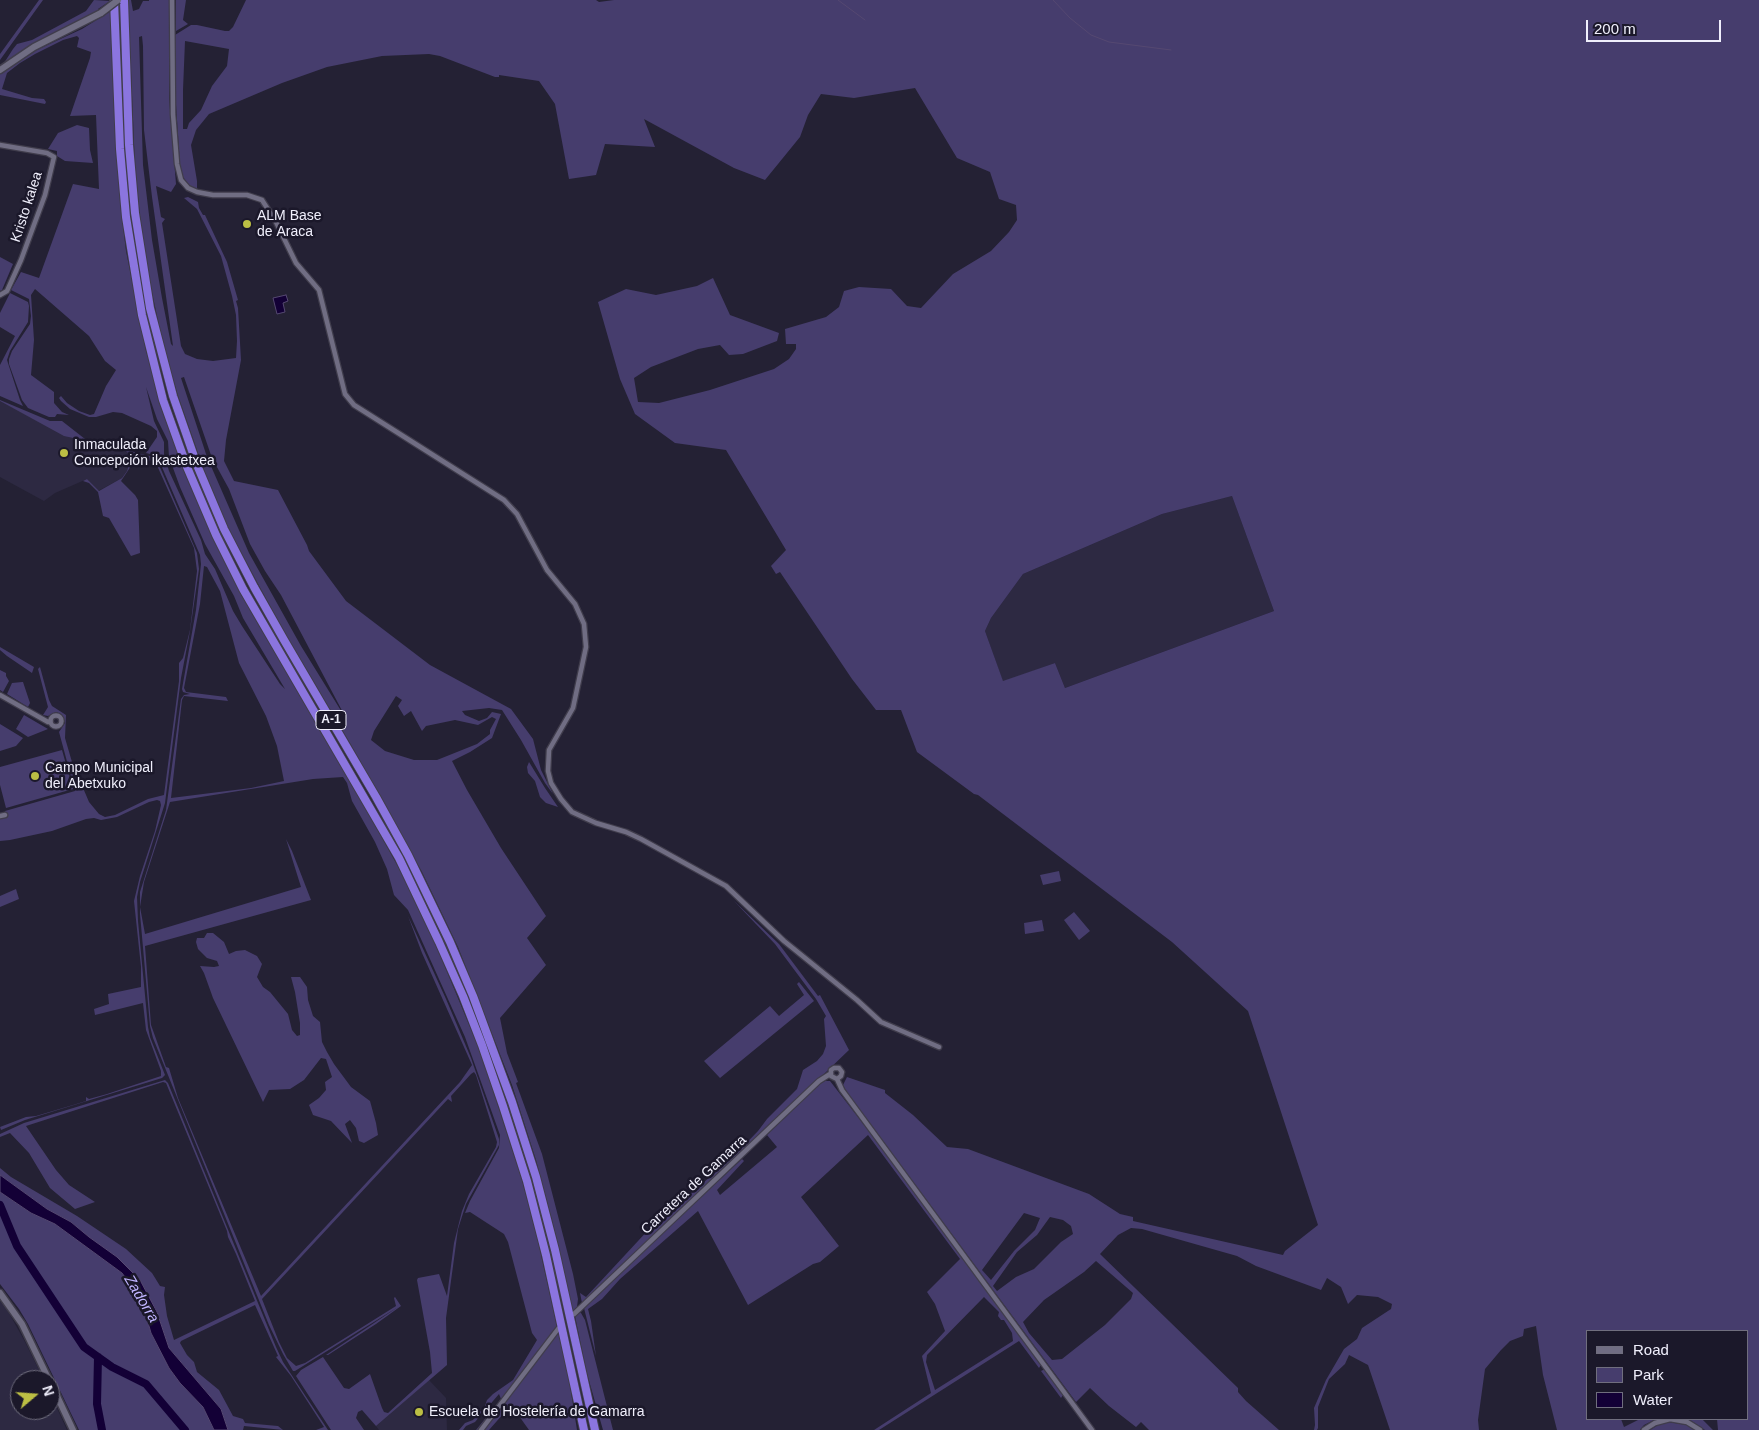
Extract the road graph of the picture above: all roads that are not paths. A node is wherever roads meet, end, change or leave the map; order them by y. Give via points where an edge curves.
1 (114, 0) edge
2 (118, 0) edge
3 (124, 0) edge
4 (172, 0) edge
5 (0, 70) edge
6 (0, 145) edge
7 (0, 295) edge
8 (0, 695) edge
9 (50, 722) dead end
10 (939, 1047) dead end
11 (830, 1074) junction
12 (837, 1079) junction
13 (0, 1292) edge
14 (574, 1314) dead end
15 (558, 1329) dead end
16 (45, 1370) edge
17 (60, 1401) edge
18 (579, 1408) junction
19 (1646, 1429) edge
20 (74, 1430) edge
21 (481, 1430) edge
22 (580, 1430) edge
23 (584, 1430) edge
24 (597, 1430) edge
25 (1092, 1430) edge
26 (1700, 1430) edge

1 - 18 highway, A-1 via 126,217 140,306 163,400 187,467 243,589 399,858 463,996 527,1181
2 - 5 main road, bridge via 101,13 34,47
3 - 24 highway, A-1 via 135,213 150,308 173,396 224,529 408,855 473,996 536,1178
4 - 10 street via 173,114 181,180 197,192 246,195 262,200 296,264 319,290 345,394 354,405 504,500 517,514 547,570 575,604 584,624 586,647 573,708 549,750 548,771 561,799 572,812 643,837 730,889 784,941 881,1022
6 - 7 street, Kristo kalea via 54,157 21,260 7,291
8 - 9 street
11 - 12 street
11 - 12 street via 834,1068 839,1068 842,1072
11 - 14 street, Carretera de Gamarra
12 - 25 street
13 - 16 main road via 22,1324
15 - 21 street
17 - 20 main road
18 - 22 highway
18 - 23 highway, A-1
19 - 26 street via 1662,1420 1679,1420

